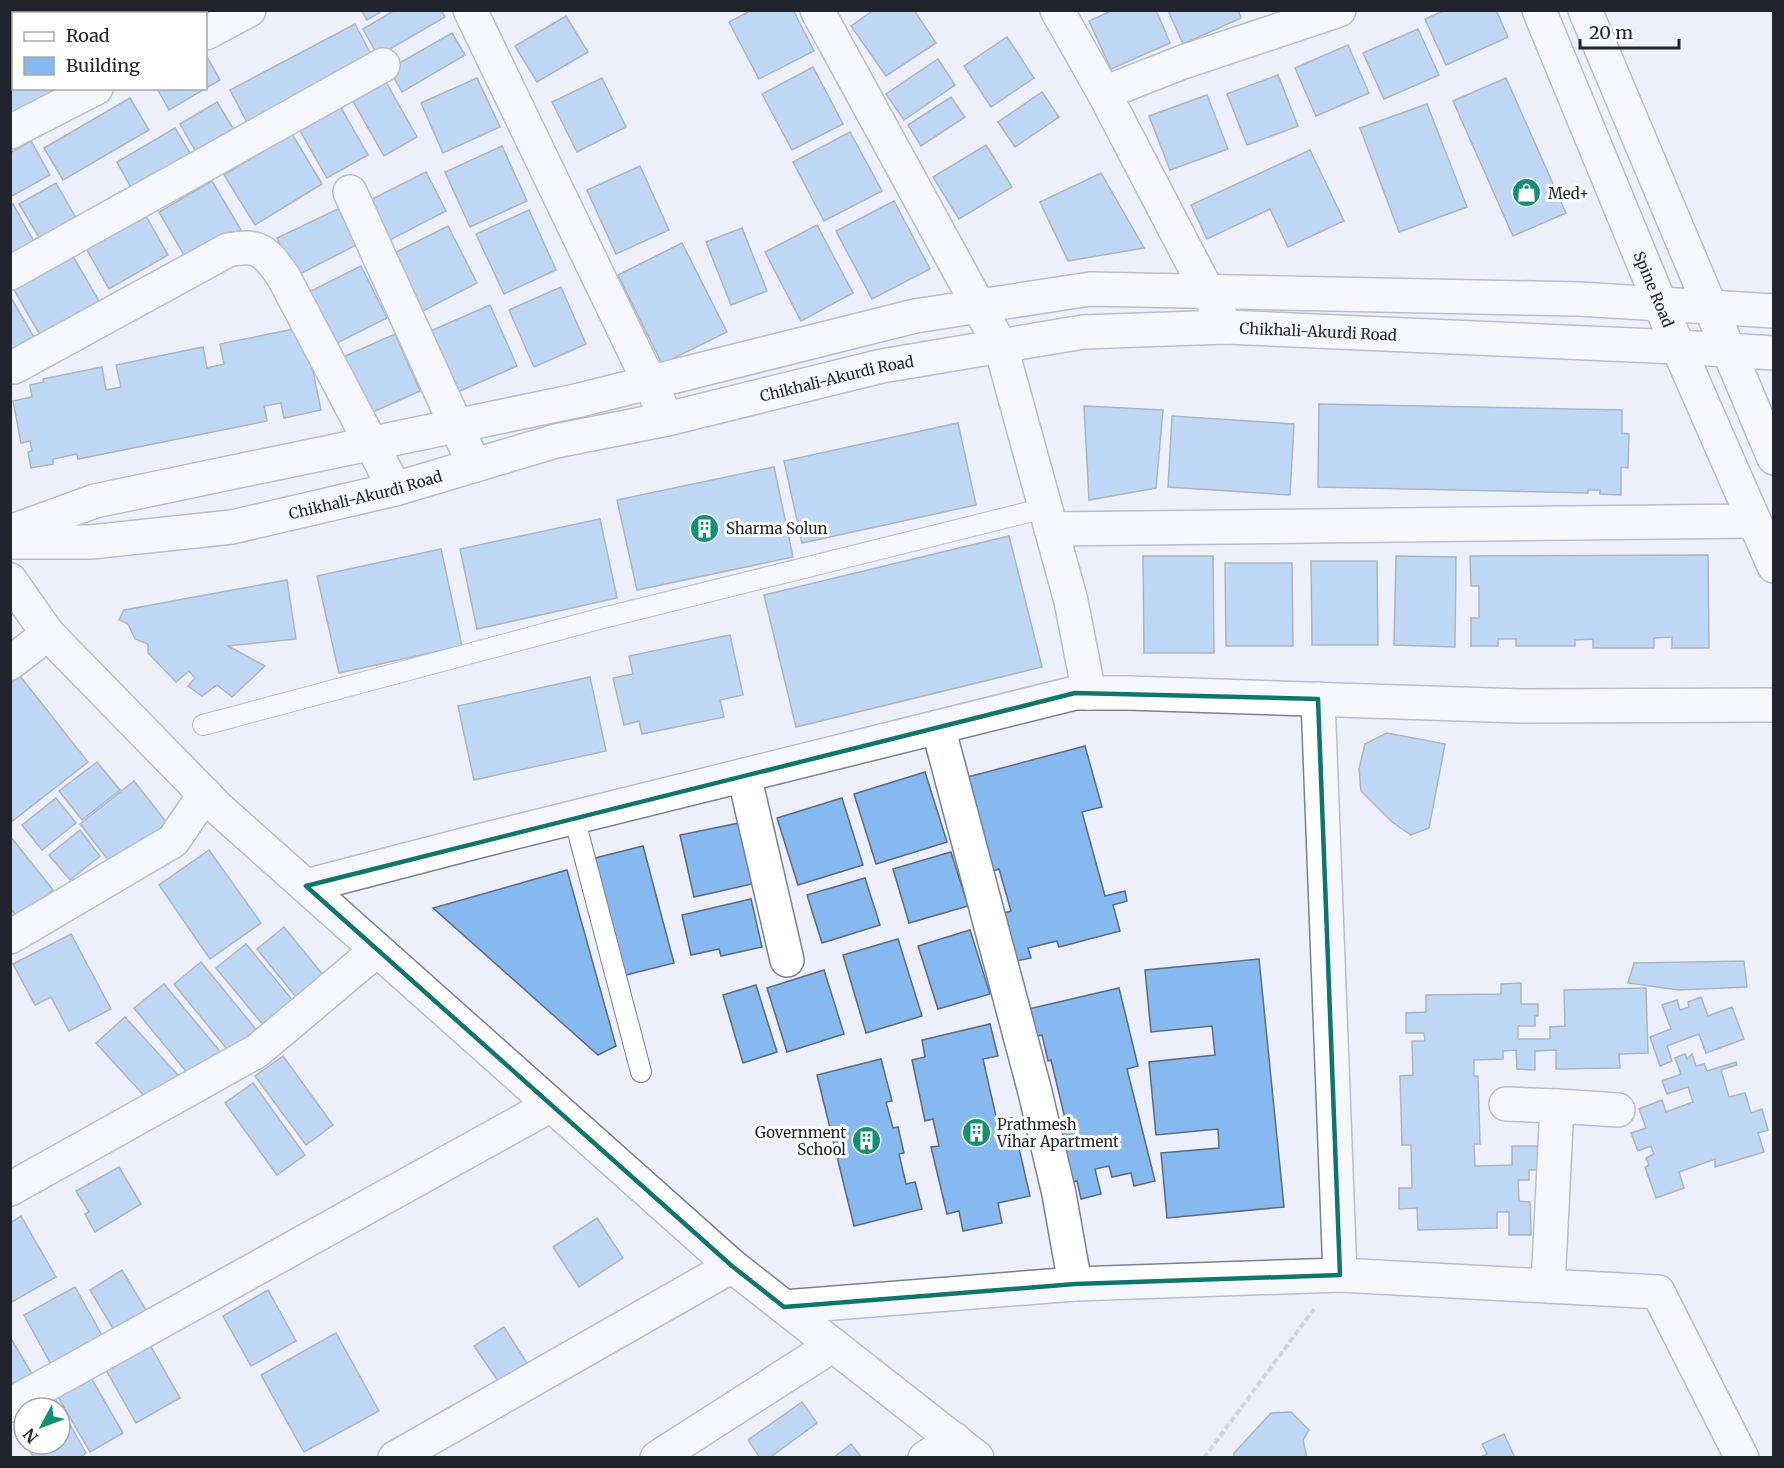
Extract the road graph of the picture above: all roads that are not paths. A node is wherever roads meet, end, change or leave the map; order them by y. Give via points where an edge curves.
1 (249, 10) edge
2 (817, 10) edge
3 (1057, 10) edge
4 (1340, 10) edge
5 (1539, 10) edge
6 (1585, 10) edge
7 (478, 13) edge
8 (207, 32) edge
9 (383, 65) dead end
10 (92, 90) edge
11 (1104, 93) junction
12 (10, 132) edge
13 (350, 192) dead end
14 (10, 273) edge
15 (1208, 292) junction
16 (1661, 304) junction
17 (979, 306) junction
18 (1709, 307) junction
19 (1773, 311) edge
20 (1227, 327) junction
21 (1001, 347) junction
22 (1678, 347) junction
23 (1726, 350) junction
24 (1773, 353) edge
25 (14, 368) dead end
26 (649, 383) junction
27 (667, 419) junction
28 (456, 426) junction
29 (371, 443) junction
30 (1773, 458) edge
31 (474, 465) junction
32 (395, 489) junction
33 (1048, 518) junction
34 (1754, 521) junction
35 (10, 532) edge
36 (10, 542) edge
37 (1773, 566) edge
38 (10, 579) edge
39 (48, 634) junction
40 (10, 663) edge
41 (1089, 693) junction
42 (1318, 699) junction
43 (1773, 705) edge
44 (203, 725) dead end
45 (938, 727) junction
46 (744, 775) junction
47 (205, 794) junction
48 (574, 817) junction
49 (306, 886) junction
50 (10, 937) edge
51 (377, 950) junction
52 (787, 960) dead end
53 (641, 1071) dead end
54 (1506, 1104) dead end
55 (551, 1105) junction
56 (1557, 1106) junction
57 (1618, 1110) dead end
58 (10, 1189) edge
59 (732, 1266) junction
60 (1340, 1275) junction
61 (1075, 1284) junction
62 (1548, 1286) junction
63 (784, 1307) junction
64 (833, 1345) junction
65 (10, 1405) edge
66 (966, 1448) edge
67 (395, 1458) edge
68 (657, 1458) edge
69 (925, 1458) edge
70 (1742, 1458) edge

1 - 8 street
2 - 17 street
3 - 11 street
4 - 11 street via 1183,62
5 - 16 street, Spine Road
6 - 18 street
7 - 26 street
9 - 14 street
10 - 12 street
11 - 15 street
13 - 28 street
15 - 16 street
15 - 17 street via 1090,289
15 - 20 street
16 - 18 street
16 - 22 street, Spine Road
17 - 21 street
17 - 26 street via 915,316
18 - 19 street
18 - 23 street
20 - 21 street, Chikhali-Akurdi Road via 1083,332
20 - 22 street, Chikhali-Akurdi Road
21 - 27 street, Chikhali-Akurdi Road via 882,366
21 - 33 street
22 - 23 street, Chikhali-Akurdi Road
22 - 34 street, Spine Road
23 - 24 street, Chikhali-Akurdi Road
23 - 30 street
25 - 29 street via 228,250 246,246 262,252 283,276
26 - 27 street
26 - 28 street
27 - 31 street, Chikhali-Akurdi Road via 556,441
28 - 29 street
28 - 31 street
29 - 32 street
29 - 35 street via 95,501
31 - 32 street, Chikhali-Akurdi Road
32 - 36 street, Chikhali-Akurdi Road via 232,527 91,542
33 - 34 street
33 - 41 street via 1071,601
33 - 44 lane via 611,616
34 - 37 street, Spine Road
38 - 39 street
39 - 40 street
39 - 47 street
41 - 42 street
41 - 45 street via 1075,693
42 - 43 street via 1521,706
42 - 60 street
45 - 46 street
45 - 61 street via 1035,1092
46 - 48 street
46 - 52 street
47 - 49 street
47 - 50 street via 173,841
48 - 49 street
48 - 53 lane
49 - 51 street
51 - 55 street
51 - 58 street via 257,1050
54 - 56 street
55 - 59 street
55 - 65 street
56 - 57 street
56 - 62 street
59 - 63 street
59 - 67 street
60 - 61 street
60 - 62 street
61 - 63 street
62 - 70 street via 1658,1292
63 - 64 street
64 - 66 street
64 - 68 street
66 - 69 street

